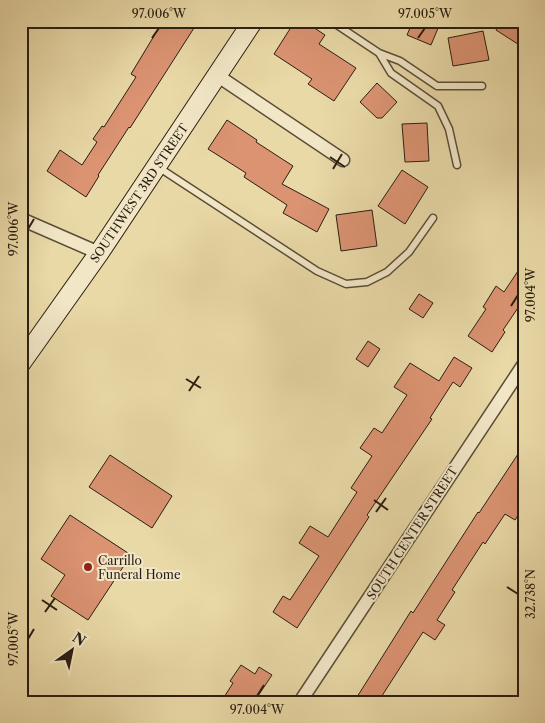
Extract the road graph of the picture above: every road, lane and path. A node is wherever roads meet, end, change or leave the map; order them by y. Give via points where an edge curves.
1 (253, 21) edge
2 (331, 21) edge
3 (379, 53) junction
4 (218, 76) junction
5 (482, 86) dead end
6 (343, 160) dead end
7 (457, 165) dead end
8 (157, 166) junction
9 (434, 218) dead end
10 (21, 219) edge
11 (98, 253) junction
12 (21, 363) edge
13 (522, 369) edge
14 (300, 702) edge

1 - 4 street, SOUTHWEST 3RD STREET
2 - 3 lane
3 - 5 lane via 400,61 437,86
3 - 7 lane via 391,72 438,106 449,129
4 - 6 street
4 - 8 street, SOUTHWEST 3RD STREET
8 - 9 lane via 317,271 346,284 367,282 386,272 409,252
8 - 11 street, SOUTHWEST 3RD STREET
10 - 11 street
11 - 12 street, SOUTHWEST 3RD STREET
13 - 14 street, SOUTH CENTER STREET

